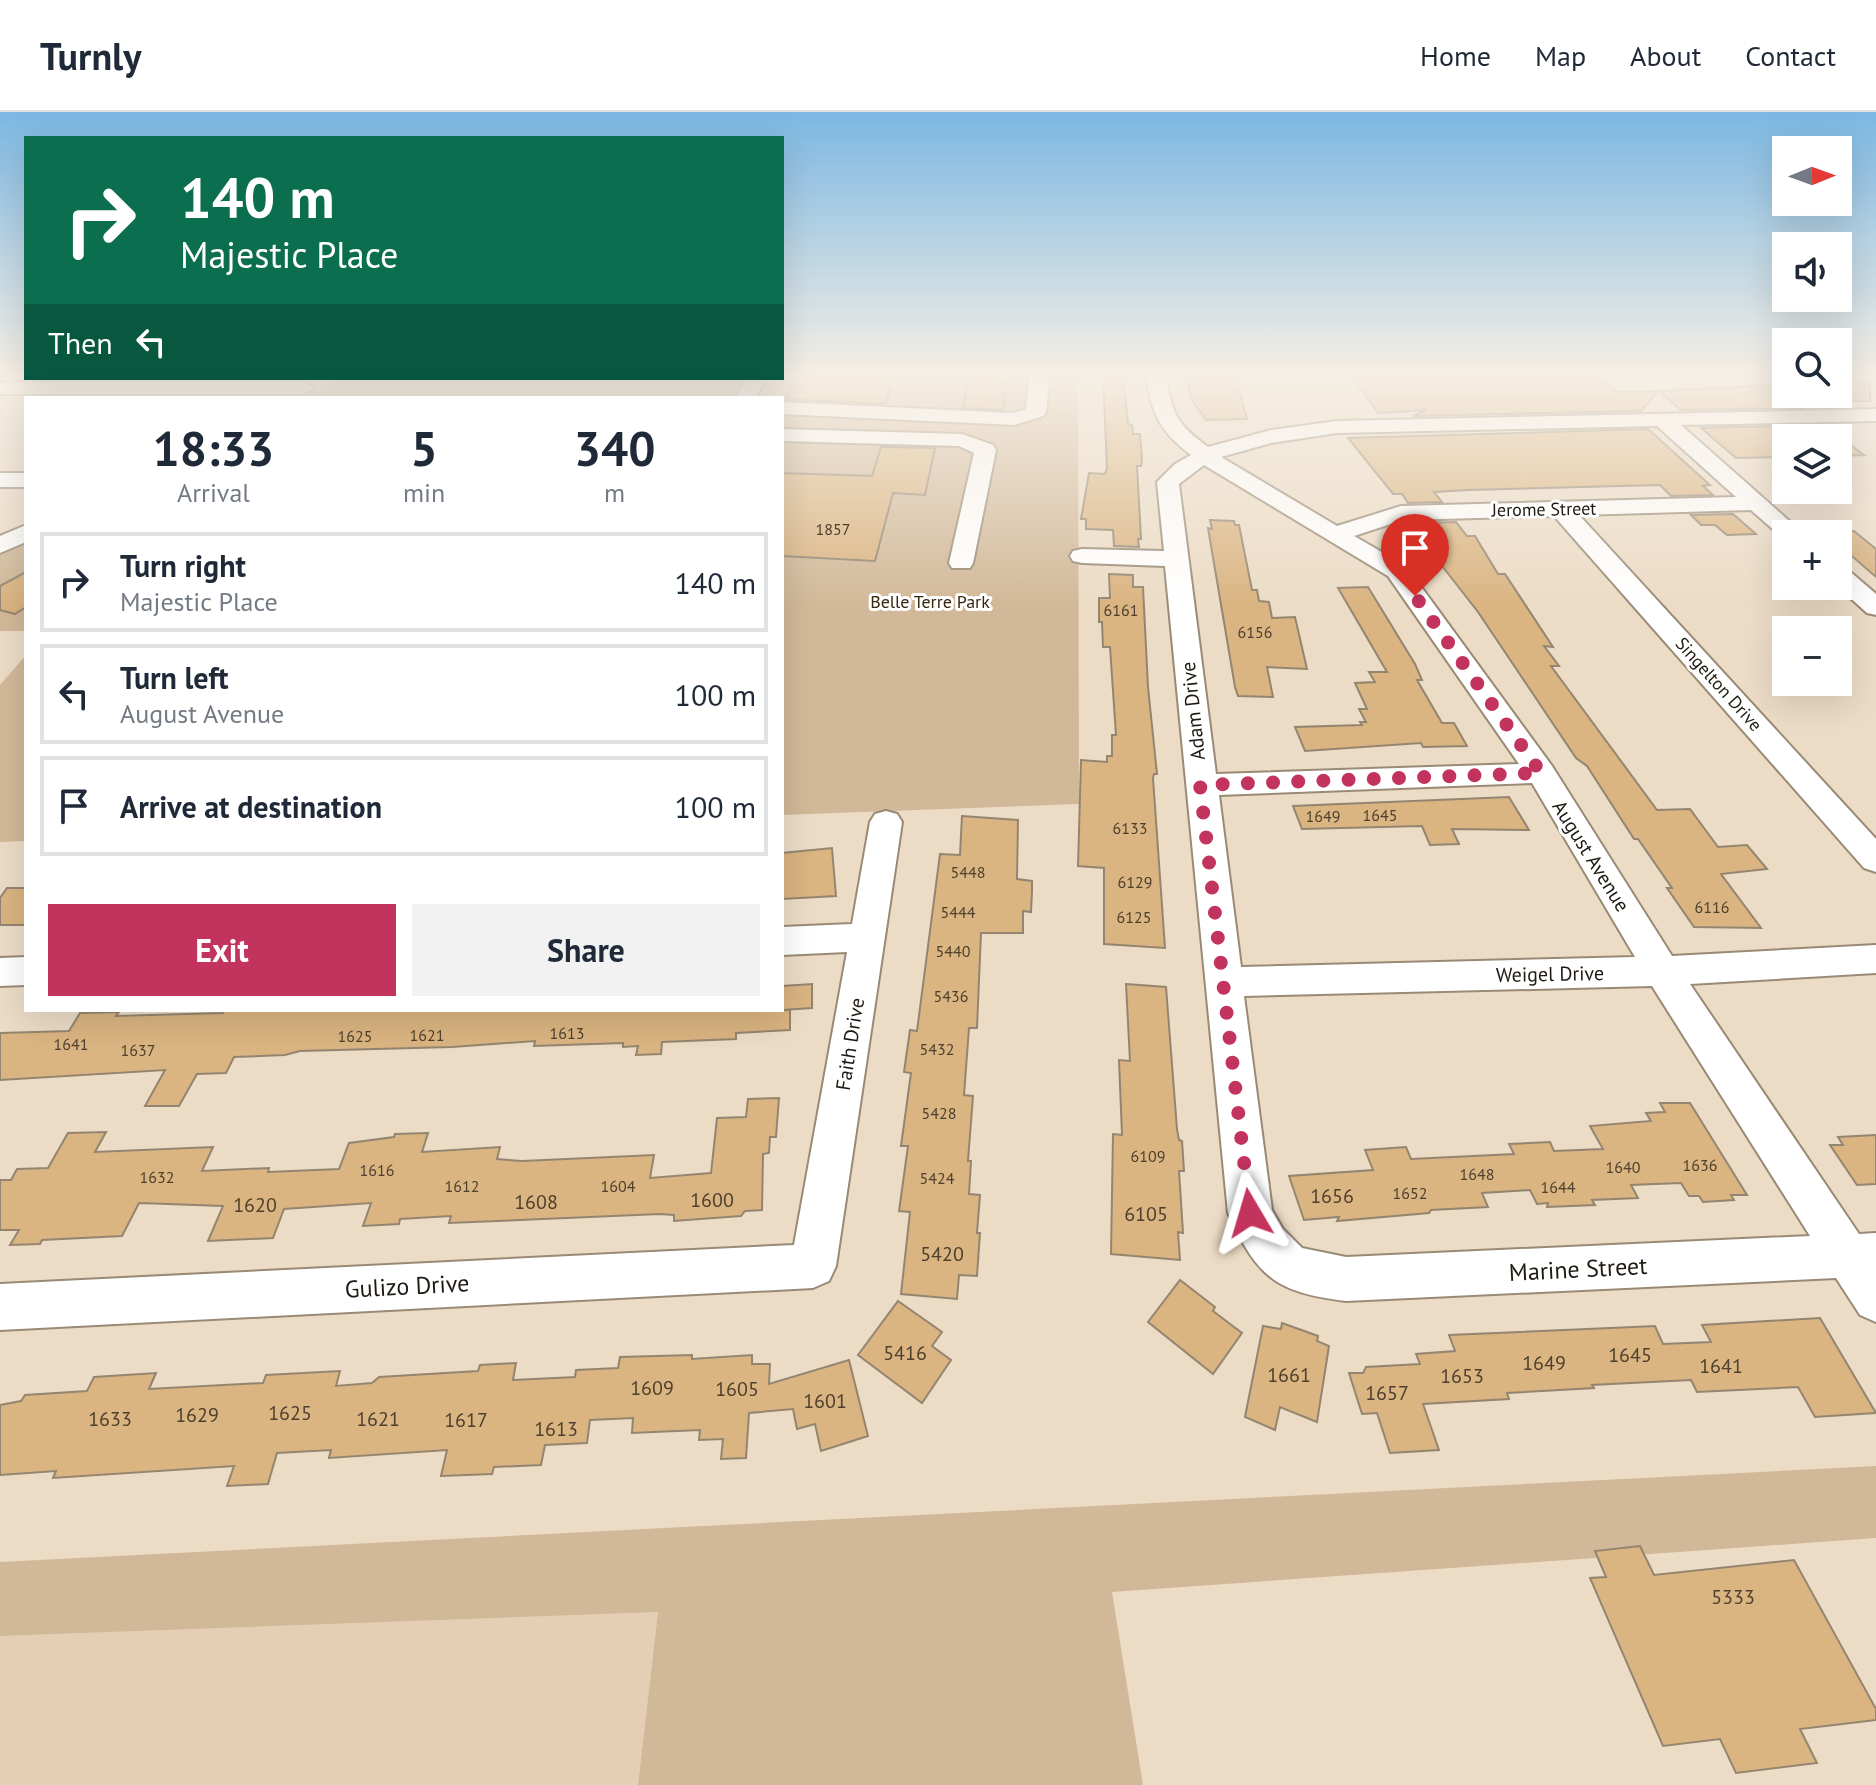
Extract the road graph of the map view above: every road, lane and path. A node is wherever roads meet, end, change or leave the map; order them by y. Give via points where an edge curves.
1 (985, 451) edge
2 (1198, 451) edge
3 (1224, 451) edge
4 (1698, 451) edge
5 (1205, 457) junction
6 (0, 480) edge
7 (24, 480) edge
8 (1757, 503) junction
9 (1561, 509) junction
10 (1776, 520) edge
11 (24, 533) edge
12 (1336, 534) junction
13 (0, 546) edge
14 (24, 552) edge
15 (1082, 556) dead end
16 (1177, 559) junction
17 (961, 563) dead end
18 (1852, 586) edge
19 (1876, 607) edge
20 (1541, 773) junction
21 (1200, 785) junction
22 (886, 822) dead end
23 (1876, 860) edge
24 (868, 937) junction
25 (784, 941) edge
26 (1876, 959) edge
27 (24, 971) edge
28 (1662, 971) junction
29 (0, 972) edge
30 (1224, 982) junction
31 (1863, 1255) edge
32 (1282, 1262) joint
33 (813, 1266) joint
34 (1876, 1299) edge
35 (0, 1307) edge

1 - 17 street
2 - 5 street, August Avenue
3 - 5 street
4 - 8 street
5 - 12 street, August Avenue
5 - 16 street, Adam Drive via 1168,482
6 - 7 street
8 - 9 street, Jerome Street
8 - 10 street
9 - 12 street, Jerome Street via 1401,513
9 - 23 street, Singelton Drive
11 - 13 street
12 - 20 street, August Avenue via 1397,571
13 - 14 street
15 - 16 street
16 - 21 street, Adam Drive
18 - 19 street
20 - 21 street
20 - 28 street, August Avenue
21 - 30 street, Adam Drive
22 - 24 street, Faith Drive
24 - 25 street
24 - 33 street, Faith Drive
26 - 28 street, Weigel Drive
27 - 29 street
28 - 30 street, Weigel Drive
28 - 31 street, August Avenue
30 - 32 street, Adam Drive via 1250,1213 1264,1243
31 - 32 street, Marine Street via 1346,1279 1312,1275
31 - 34 street, August Avenue
33 - 35 street, Gulizo Drive

